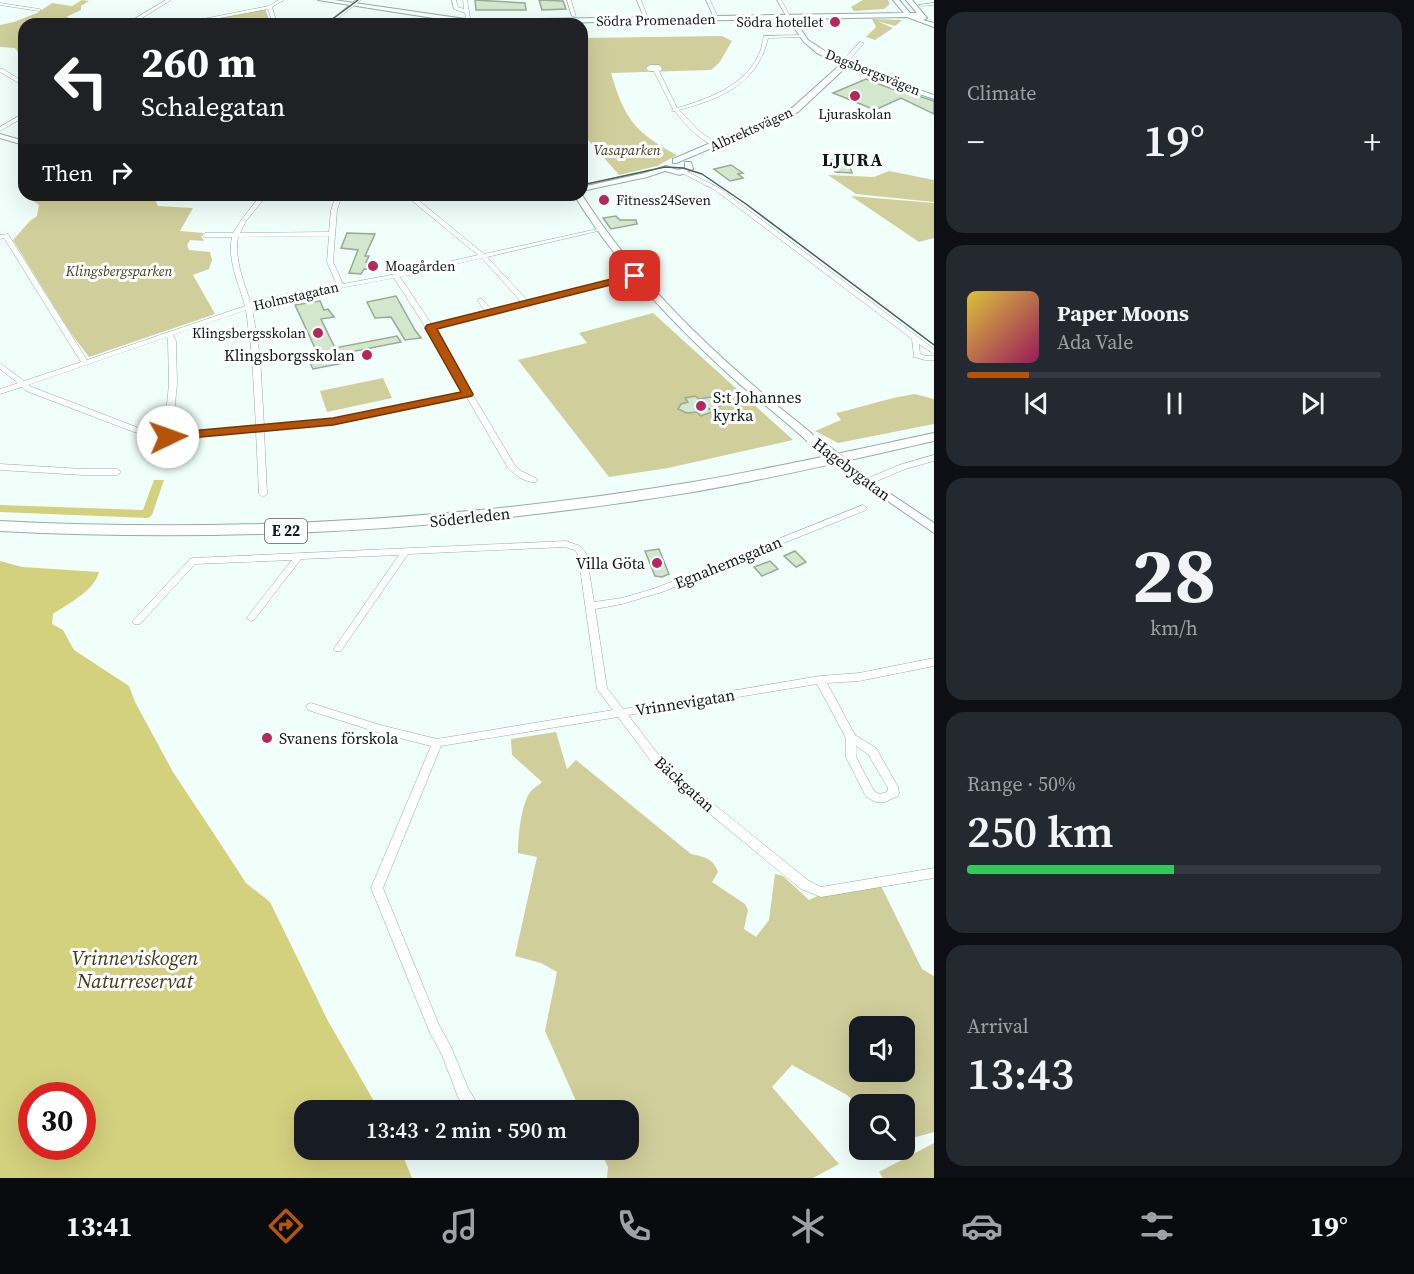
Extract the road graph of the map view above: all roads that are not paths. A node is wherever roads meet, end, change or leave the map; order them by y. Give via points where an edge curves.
1 (168, 0) edge
2 (282, 0) edge
3 (321, 0) edge
4 (359, 0) edge
5 (454, 0) edge
6 (465, 0) edge
7 (569, 0) edge
8 (639, 0) edge
9 (708, 0) edge
10 (779, 0) edge
11 (896, 0) edge
12 (909, 0) edge
13 (0, 4) edge
14 (921, 4) dead end
15 (934, 4) edge
16 (353, 5) junction
17 (270, 7) junction
18 (39, 10) dead end
19 (467, 12) junction
20 (921, 15) junction
21 (574, 16) dead end
22 (909, 16) junction
23 (138, 18) edge
24 (212, 18) edge
25 (273, 18) edge
26 (336, 18) edge
27 (441, 18) edge
28 (468, 18) edge
29 (790, 18) junction
30 (717, 19) junction
31 (647, 20) junction
32 (588, 21) edge
33 (934, 23) edge
34 (801, 36) junction
35 (862, 43) dead end
36 (845, 65) junction
37 (1, 70) edge
38 (656, 70) dead end
39 (18, 80) edge
40 (934, 97) edge
41 (674, 110) junction
42 (18, 116) edge
43 (18, 117) edge
44 (0, 124) edge
45 (0, 129) edge
46 (0, 136) edge
47 (0, 141) edge
48 (18, 143) edge
49 (18, 144) edge
50 (718, 147) junction
51 (676, 161) junction
52 (686, 168) junction
53 (669, 170) junction
54 (588, 188) edge
55 (260, 201) edge
56 (337, 201) edge
57 (415, 201) edge
58 (582, 201) edge
59 (600, 229) junction
60 (333, 234) junction
61 (205, 235) dead end
62 (235, 236) junction
63 (0, 237) edge
64 (483, 256) junction
65 (396, 276) junction
66 (635, 276) junction
67 (340, 285) junction
68 (480, 300) dead end
69 (526, 303) junction
70 (248, 306) junction
71 (491, 313) junction
72 (430, 328) junction
73 (169, 335) junction
74 (915, 339) junction
75 (934, 352) edge
76 (934, 358) edge
77 (85, 362) junction
78 (0, 365) edge
79 (21, 385) junction
80 (0, 392) edge
81 (468, 394) junction
82 (259, 429) junction
83 (934, 430) edge
84 (168, 437) junction
85 (934, 437) edge
86 (934, 458) edge
87 (0, 467) edge
88 (117, 472) dead end
89 (533, 480) dead end
90 (867, 482) junction
91 (263, 494) dead end
92 (863, 508) dead end
93 (0, 519) edge
94 (0, 526) edge
95 (934, 529) edge
96 (406, 551) junction
97 (299, 556) junction
98 (590, 606) junction
99 (251, 618) dead end
100 (137, 622) dead end
101 (338, 649) dead end
102 (934, 662) edge
103 (820, 680) junction
104 (311, 707) dead end
105 (621, 713) junction
106 (851, 738) junction
107 (437, 743) junction
108 (934, 873) edge
109 (468, 1100) edge

1 - 23 street
2 - 17 street
3 - 16 main road, Södra Promenaden
4 - 16 street
5 - 19 street via 456,8
6 - 19 street
7 - 21 street
8 - 31 street
9 - 30 street
10 - 29 street
11 - 22 main road
12 - 20 main road
13 - 18 street
14 - 15 street
16 - 26 street
16 - 27 main road, Södra Promenaden
17 - 24 street
17 - 25 street
19 - 28 street
20 - 22 main road, Södra Promenaden
20 - 33 main road
22 - 29 main road, Södra Promenaden
22 - 33 main road
29 - 30 main road, Södra Promenaden
29 - 34 main road, Dagsbergsvägen
30 - 31 main road, Södra Promenaden
31 - 32 main road, Södra Promenaden
34 - 36 main road, Dagsbergsvägen
34 - 41 street via 766,37 762,57 738,83 708,99
35 - 36 street, Albrektsvägen
36 - 40 main road, Dagsbergsvägen
36 - 50 main road, Albrektsvägen via 795,110
36 - 50 main road, Albrektsvägen via 842,74 811,108
37 - 39 street
38 - 41 street
41 - 50 street via 687,127
42 - 44 street
43 - 45 street
46 - 48 main road
47 - 49 main road
50 - 51 main road, Albrektsvägen
50 - 52 main road, Albrektsvägen via 690,161
51 - 52 main road
51 - 53 main road, Albrektsvägen via 667,163
52 - 53 main road
52 - 74 street
53 - 54 main road
55 - 62 street
56 - 60 street
57 - 64 street
58 - 59 main road, Hagebygatan
59 - 64 street, Holmstagatan
59 - 66 main road, Hagebygatan
60 - 62 street
60 - 67 street via 331,267
61 - 62 street
62 - 70 street
63 - 77 street via 6,235
64 - 65 street, Holmstagatan
64 - 69 street
65 - 67 street, Holmstagatan
65 - 72 street
66 - 69 street
66 - 90 main road, Hagebygatan, bridge via 670,314 766,402
67 - 70 street, Holmstagatan
68 - 71 street
69 - 71 street
70 - 73 street, Holmstagatan
70 - 82 street via 255,343
71 - 72 street
72 - 81 street
73 - 77 street, Holmstagatan
73 - 84 street via 173,384
74 - 75 street
74 - 76 street via 916,355
77 - 79 street, Holmstagatan
78 - 79 street
79 - 80 street, Holmstagatan
79 - 84 street via 137,430
81 - 82 street via 333,422
81 - 89 street via 511,466
82 - 84 street
82 - 91 street
83 - 93 highway, Söderleden / E 22 via 682,482 432,514 204,526
85 - 94 highway, Söderleden / E 22 via 660,492 452,519 219,533
86 - 90 street
87 - 88 street
90 - 95 main road, Hagebygatan
92 - 98 street, Egnahemsgatan via 659,590
96 - 97 street
96 - 98 street, Bäckgatan via 560,544 577,548 582,553
96 - 101 street
97 - 99 street
97 - 100 street via 193,561
98 - 105 street, Bäckgatan via 602,689
102 - 103 street, Vrinnevigatan via 859,677
103 - 105 street, Vrinnevigatan
103 - 106 street
104 - 107 street, Vrinnevigatan
105 - 107 street, Vrinnevigatan
105 - 108 street, Bäckgatan via 664,770 805,885 821,892
106 - 106 street via 872,752 893,787 894,793 889,797 882,799 870,794 851,757
107 - 109 street via 377,888 434,1029

